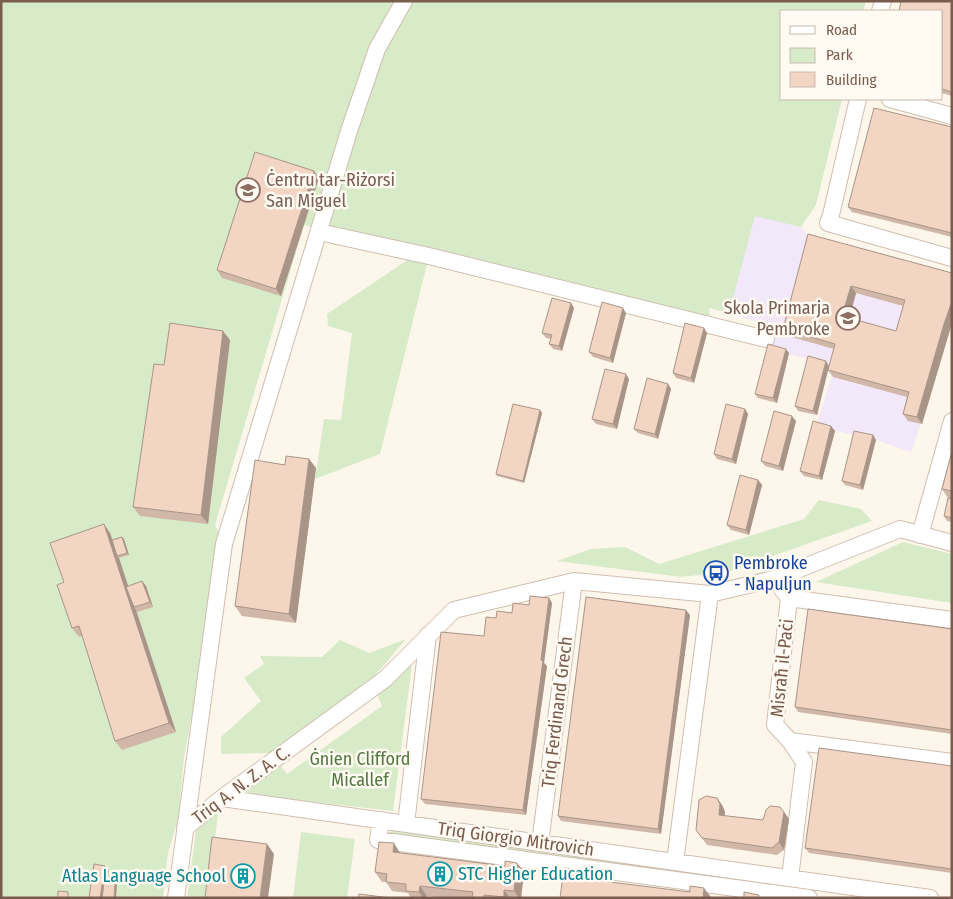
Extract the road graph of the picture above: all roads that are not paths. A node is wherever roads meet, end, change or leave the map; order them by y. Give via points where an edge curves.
1 (404, 1) edge
2 (858, 100) edge
3 (894, 100) edge
4 (952, 116) edge
5 (319, 232) junction
6 (952, 258) edge
7 (766, 339) dead end
8 (952, 421) edge
9 (920, 534) junction
10 (952, 543) edge
11 (774, 579) junction
12 (574, 581) junction
13 (710, 594) junction
14 (789, 598) junction
15 (952, 620) edge
16 (428, 635) junction
17 (790, 741) junction
18 (952, 762) edge
19 (222, 798) junction
20 (381, 820) junction
21 (406, 824) junction
22 (185, 828) junction
23 (540, 843) junction
24 (675, 862) junction
25 (790, 878) junction
26 (176, 898) edge
27 (809, 898) edge
28 (930, 898) edge

1 - 5 street via 377,49
2 - 6 street via 828,224
3 - 4 street
5 - 7 street
5 - 22 street via 224,544
8 - 9 street
9 - 10 street, Triq A. N. Z. A. C.
9 - 11 street, Triq A. N. Z. A. C. via 900,529
11 - 13 street, Triq A. N. Z. A. C.
11 - 14 street
12 - 13 street, Triq A. N. Z. A. C.
12 - 16 street, Triq A. N. Z. A. C. via 454,610
12 - 23 street, Triq Ferdinand Grech
13 - 24 street
14 - 15 street
14 - 17 street, Misraħ il-Paċi via 775,724
16 - 19 street, Triq A. N. Z. A. C. via 385,679
16 - 21 street
17 - 18 street
17 - 25 street, Misraħ il-Paċi via 804,762
19 - 20 street, Triq Giorgio Mitrovich
19 - 22 street, Triq A. N. Z. A. C.
20 - 21 street, Triq Giorgio Mitrovich
20 - 27 street via 378,840
21 - 23 street, Triq Giorgio Mitrovich
22 - 26 street
23 - 24 street, Triq Giorgio Mitrovich
24 - 25 street, Triq Giorgio Mitrovich
25 - 28 street, Triq Giorgio Mitrovich

